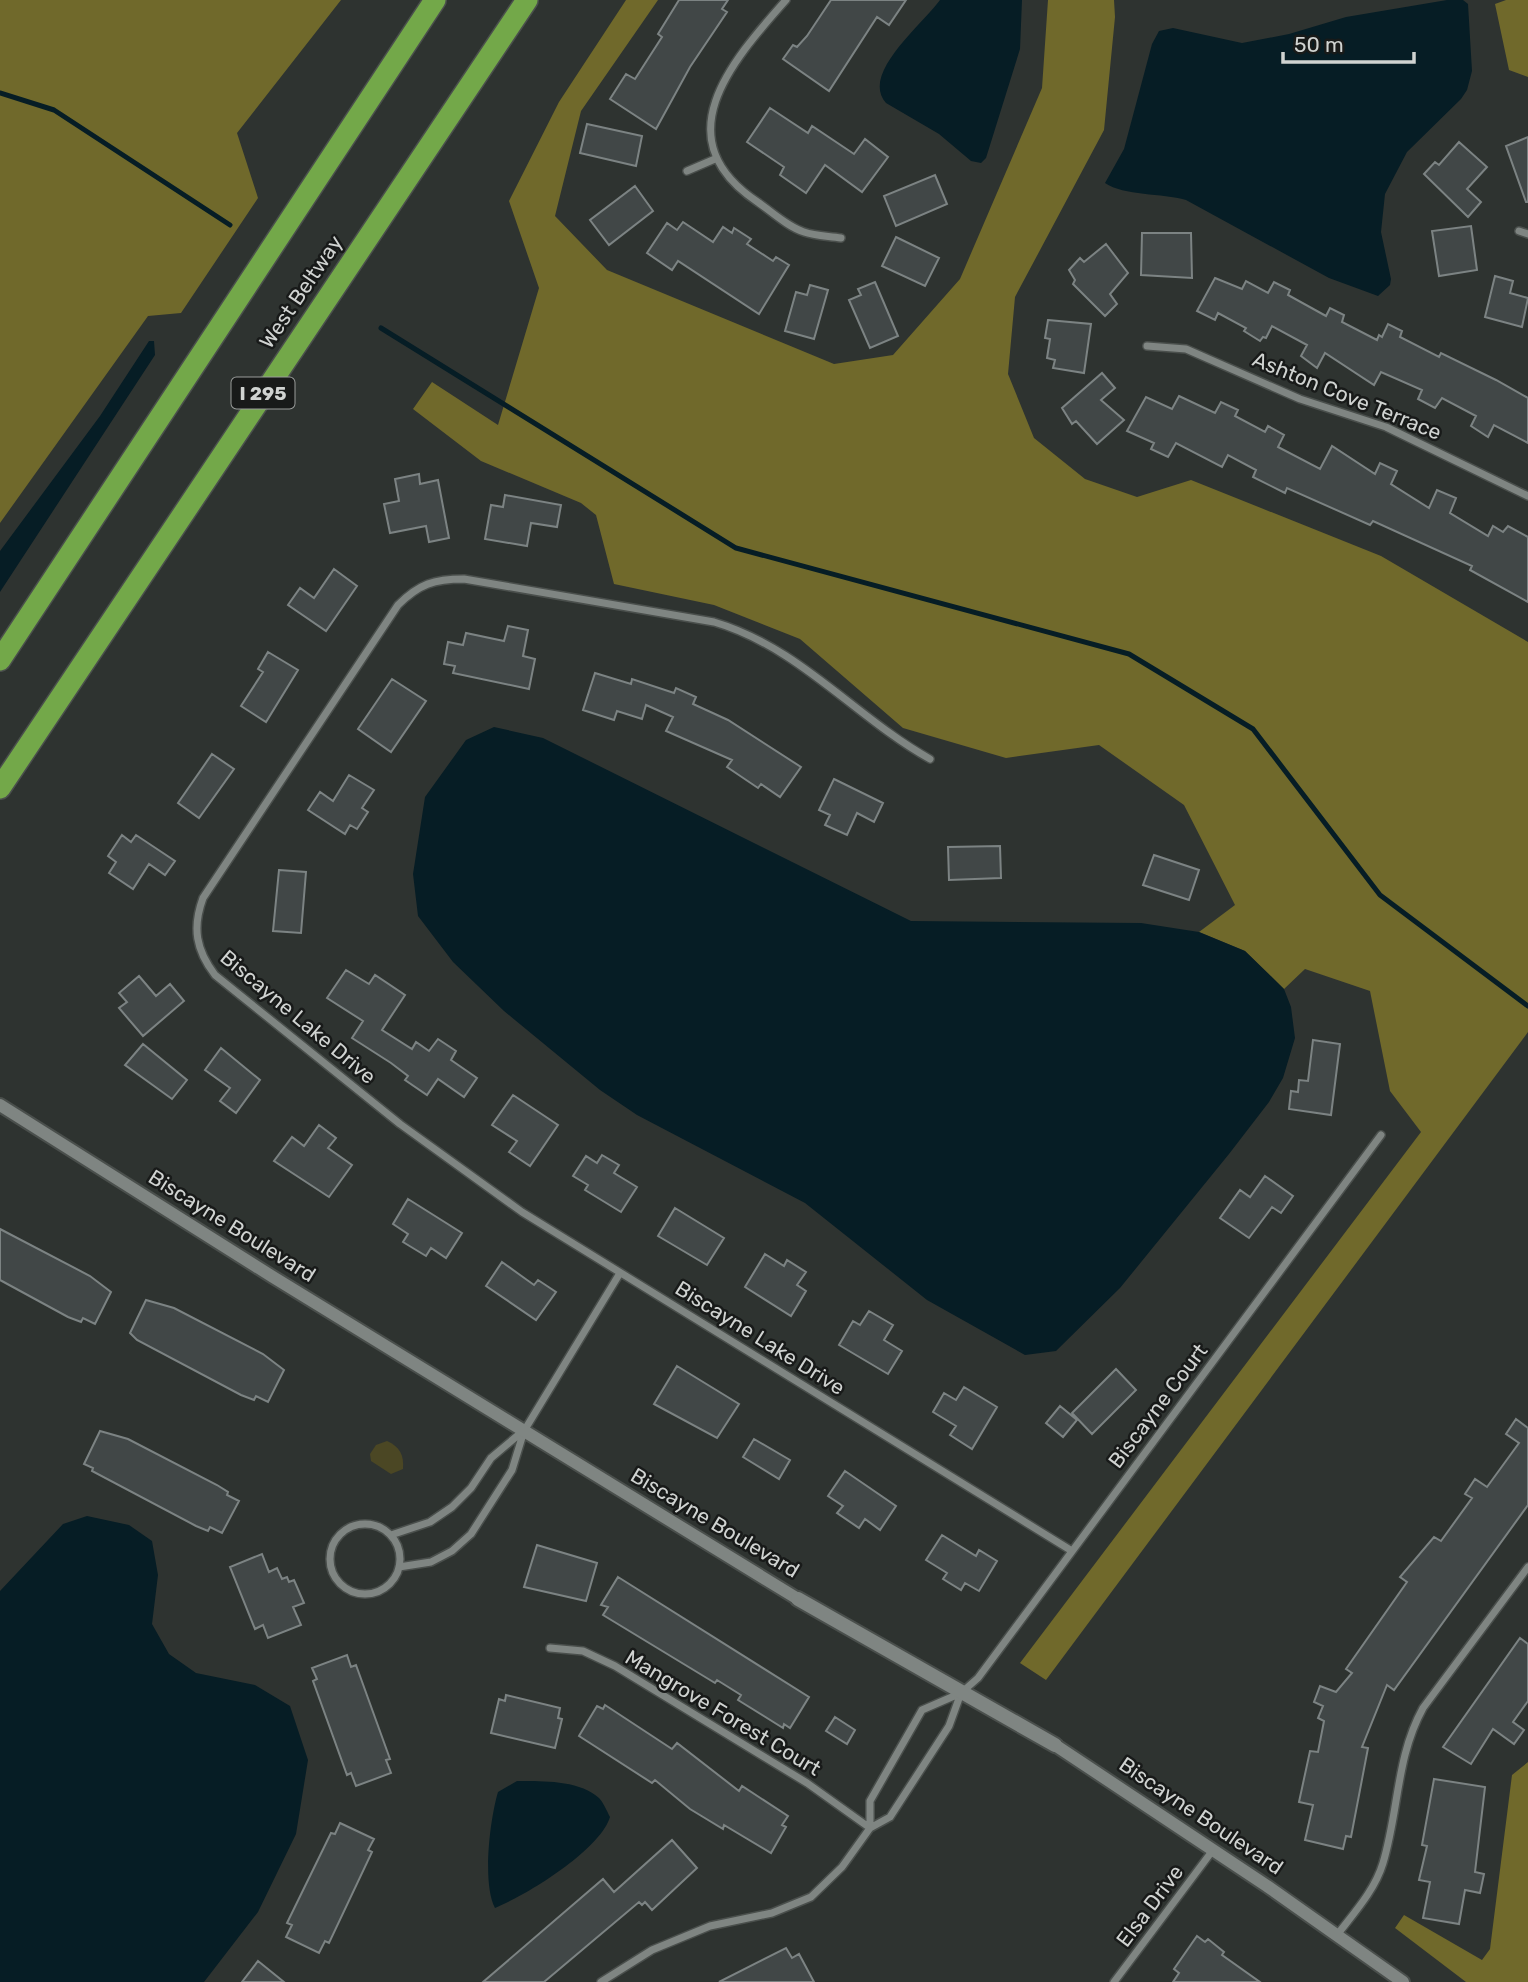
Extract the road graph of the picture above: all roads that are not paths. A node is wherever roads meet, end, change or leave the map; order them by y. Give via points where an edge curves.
1 (435, 0) edge
2 (527, 0) edge
3 (786, 0) edge
4 (715, 159) junction
5 (687, 171) dead end
6 (1519, 230) dead end
7 (1528, 234) edge
8 (841, 238) dead end
9 (1147, 346) dead end
10 (1528, 496) edge
11 (0, 660) edge
12 (930, 759) dead end
13 (0, 788) edge
14 (0, 1105) edge
15 (1381, 1135) dead end
16 (620, 1273) junction
17 (524, 1431) junction
18 (391, 1535) junction
19 (1072, 1551) junction
20 (399, 1567) junction
21 (1528, 1567) edge
22 (798, 1599) joint
23 (550, 1648) dead end
24 (961, 1693) junction
25 (1055, 1745) joint
26 (870, 1828) junction
27 (1213, 1850) junction
28 (1337, 1935) junction
29 (601, 1982) edge
30 (1114, 1982) edge
31 (1403, 1982) edge

1 - 11 highway
2 - 13 highway, West Beltway / I 295
3 - 4 street via 718,91 711,114
4 - 5 street
4 - 8 street via 738,189 802,232
6 - 7 street
9 - 10 street, Ashton Cove Terrace via 1186,349 1300,399 1386,427
12 - 16 street, Biscayne Lake Drive via 898,741 798,661 738,629 439,579 425,583 398,605 203,898 196,938 203,960 215,975 455,1167
14 - 17 street, Biscayne Boulevard
15 - 19 street, Biscayne Court
16 - 17 street
16 - 19 street, Biscayne Lake Drive
17 - 18 street via 498,1451 452,1507 430,1522
17 - 20 street via 512,1471 471,1534 431,1562
17 - 22 street, Biscayne Boulevard
18 - 20 street
18 - 20 street via 372,1524 349,1528 333,1545 331,1568 344,1587 366,1594 387,1586
19 - 24 street, Biscayne Court via 978,1678
21 - 28 street via 1411,1729 1383,1862 1371,1888
22 - 24 main road, Biscayne Boulevard
23 - 26 street, Mangrove Forest Court via 583,1651 615,1666 807,1783
24 - 25 main road, Biscayne Boulevard
24 - 26 street via 949,1726 890,1817
24 - 26 street via 922,1710 870,1801
25 - 27 street, Biscayne Boulevard
26 - 29 street via 842,1867 811,1897 675,1940
27 - 28 street, Biscayne Boulevard
27 - 30 street, Elsa Drive
28 - 31 street, Biscayne Boulevard

